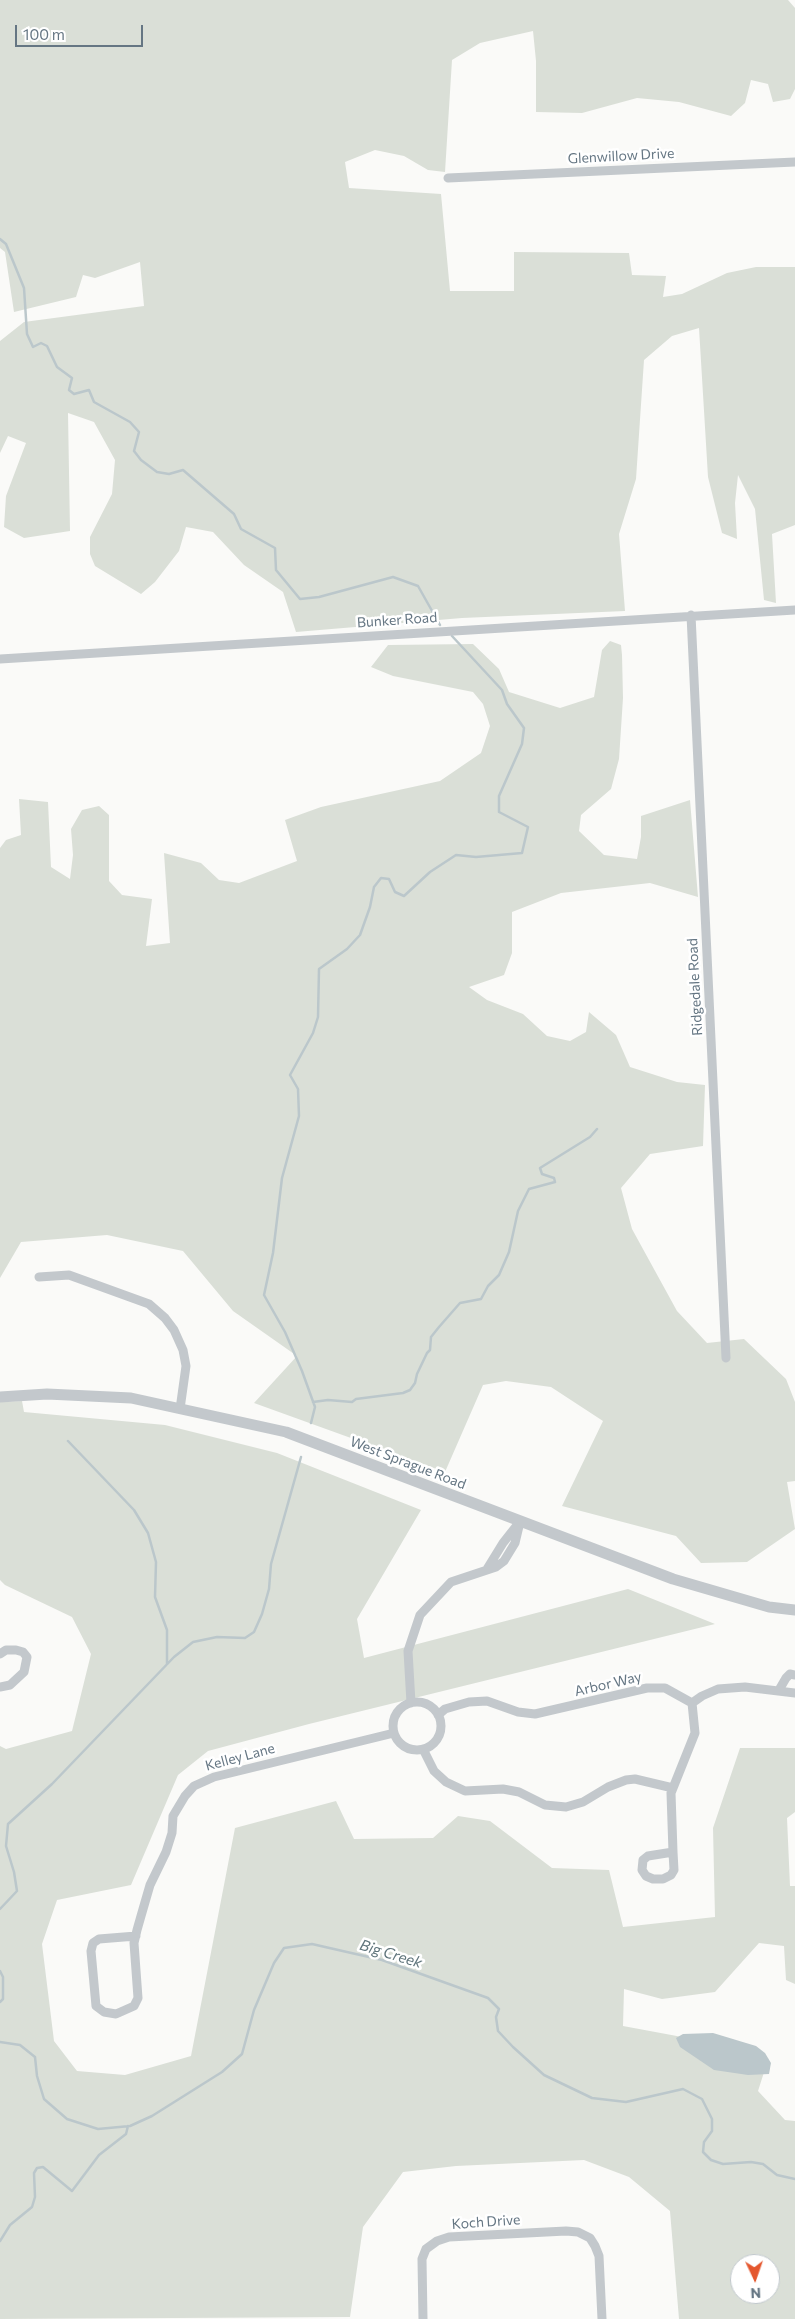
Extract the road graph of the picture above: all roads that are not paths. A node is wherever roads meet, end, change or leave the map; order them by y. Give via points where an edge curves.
1 (795, 162) edge
2 (448, 178) dead end
3 (795, 610) edge
4 (691, 615) junction
5 (0, 659) edge
6 (39, 1277) dead end
7 (726, 1358) dead end
8 (0, 1397) edge
9 (180, 1409) junction
10 (520, 1522) junction
11 (795, 1610) edge
12 (0, 1654) edge
13 (795, 1675) edge
14 (0, 1687) edge
15 (779, 1690) junction
16 (795, 1692) edge
17 (411, 1703) junction
18 (692, 1703) junction
19 (438, 1714) junction
20 (394, 1733) junction
21 (423, 1749) junction
22 (673, 1788) junction
23 (674, 1852) dead end
24 (136, 1936) junction
25 (423, 2319) edge
26 (602, 2319) edge

1 - 2 street, Glenwillow Drive
3 - 4 street, Bunker Road
4 - 5 street, Bunker Road
4 - 7 street, Ridgedale Road
6 - 9 street via 69,1275 149,1304 165,1318 183,1350 186,1366
8 - 9 street, West Sprague Road via 46,1394 131,1398
9 - 10 street, West Sprague Road via 286,1432
10 - 11 street, West Sprague Road via 673,1579 769,1607
10 - 17 street via 515,1544 504,1561 451,1582 420,1614 408,1651
12 - 14 street via 16,1650 27,1657 24,1672 10,1685
13 - 15 street via 790,1674
15 - 16 street
15 - 18 street via 718,1689
17 - 19 street via 427,1704
17 - 20 street via 394,1718
18 - 19 street, Arbor Way via 665,1688 647,1688 535,1714 518,1712 487,1701 445,1708
18 - 22 street via 695,1733
19 - 21 street via 441,1721 439,1736
20 - 21 street via 397,1740 409,1749
20 - 24 street, Kelley Lane via 214,1777 194,1786 174,1816 172,1834 150,1885
21 - 22 street via 434,1771 446,1782 465,1791 503,1789 519,1792 545,1805 566,1807 583,1802 626,1780
22 - 23 street
24 - 24 street, Kelley Lane via 99,1939 94,1943 91,1951 96,2006 104,2012 116,2014 134,2006 138,1998
25 - 26 street, Koch Drive via 422,2260 426,2249 436,2241 449,2237 566,2231 590,2238 599,2256

